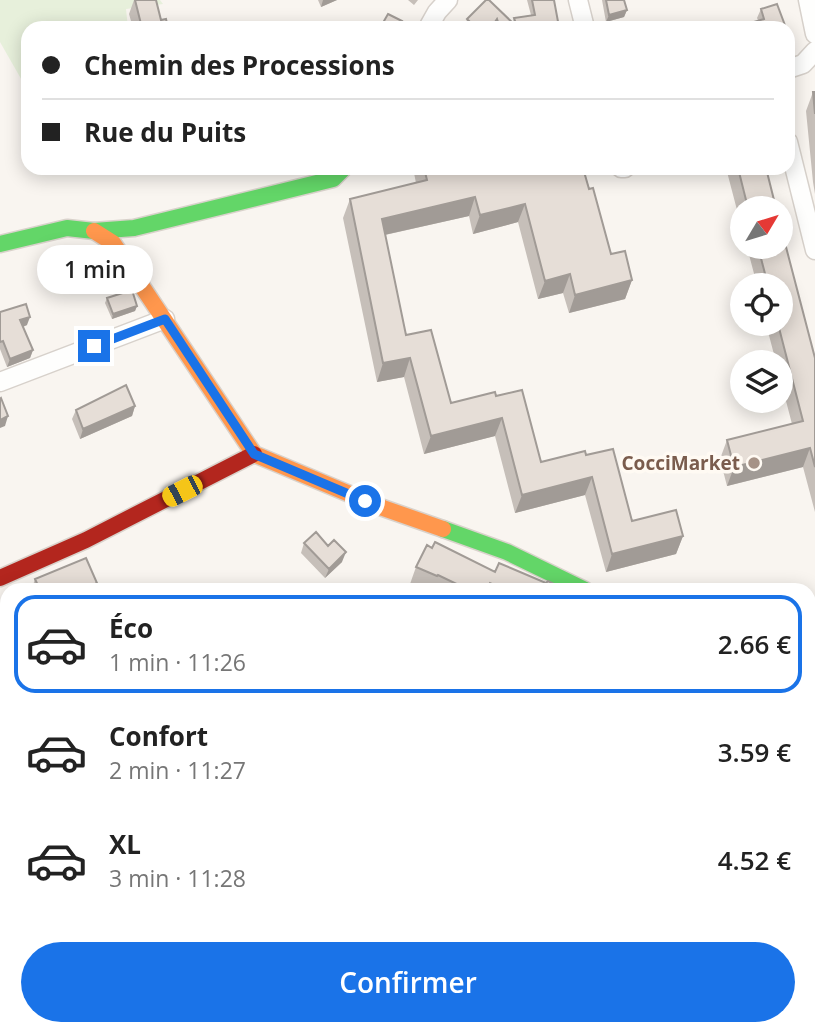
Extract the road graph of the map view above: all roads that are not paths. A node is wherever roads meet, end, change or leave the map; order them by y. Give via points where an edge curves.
1 (448, 0) edge
2 (578, 0) edge
3 (808, 0) edge
4 (432, 21) edge
5 (583, 21) edge
6 (815, 34) edge
7 (815, 51) edge
8 (795, 67) edge
9 (795, 170) edge
10 (336, 175) edge
11 (94, 231) junction
12 (0, 244) edge
13 (815, 250) edge
14 (165, 319) junction
15 (0, 382) edge
16 (254, 454) junction
17 (0, 578) edge
18 (571, 583) edge

1 - 4 street
2 - 5 street
3 - 6 street
7 - 8 street
9 - 13 street
10 - 11 street via 134,228
11 - 12 street via 67,228
11 - 14 street via 113,243
14 - 15 street
14 - 16 street
16 - 17 street via 86,540
16 - 18 street via 383,508 507,552

